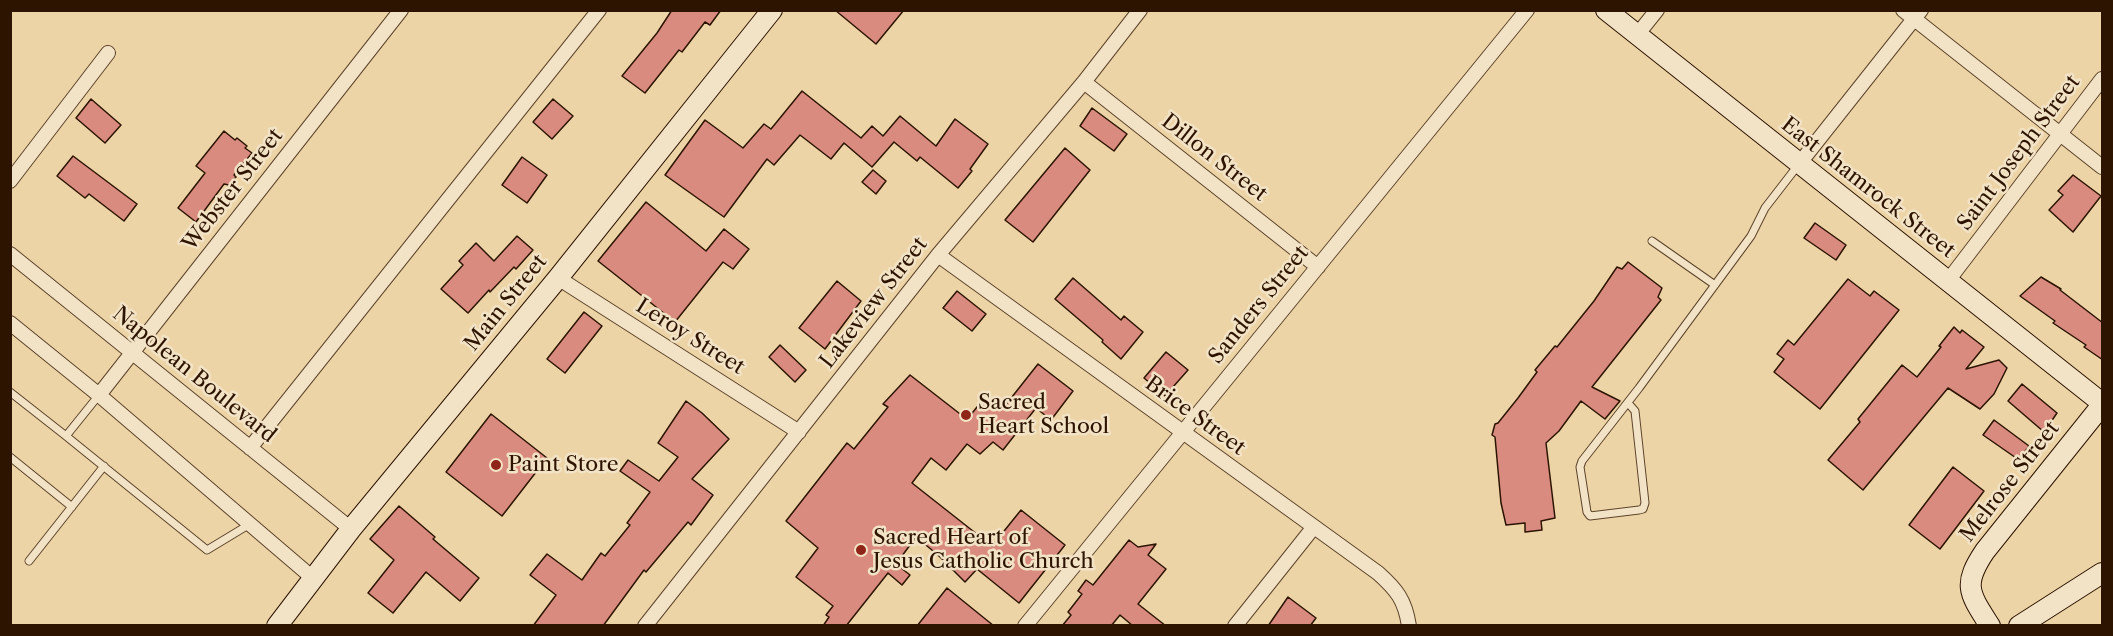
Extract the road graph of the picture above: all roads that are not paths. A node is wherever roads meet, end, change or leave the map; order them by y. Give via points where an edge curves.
1 (401, 10) edge
2 (599, 10) edge
3 (772, 10) edge
4 (1527, 10) edge
5 (1606, 10) edge
6 (1657, 10) edge
7 (1135, 12) edge
8 (1913, 13) edge
9 (1637, 35) junction
10 (108, 53) dead end
11 (2103, 79) edge
12 (1084, 82) junction
13 (2060, 134) junction
14 (1798, 164) junction
15 (2103, 167) edge
16 (10, 181) edge
17 (1652, 241) dead end
18 (10, 254) edge
19 (938, 255) junction
20 (1318, 267) junction
21 (558, 279) junction
22 (1947, 282) junction
23 (1715, 285) junction
24 (10, 323) edge
25 (132, 352) junction
26 (10, 392) edge
27 (99, 395) junction
28 (1628, 403) junction
29 (2103, 404) edge
30 (799, 432) junction
31 (1182, 432) junction
32 (66, 436) junction
33 (250, 448) junction
34 (10, 457) edge
35 (104, 466) junction
36 (72, 507) junction
37 (250, 524) junction
38 (1313, 528) junction
39 (351, 529) junction
40 (29, 561) dead end
41 (2103, 573) edge
42 (314, 579) junction
43 (282, 624) edge
44 (1409, 625) edge
45 (645, 626) edge
46 (1025, 626) edge
47 (1235, 626) edge
48 (1990, 626) edge
49 (2019, 626) edge

1 - 25 street, Webster Street
2 - 33 street
3 - 21 main road, Main Street
4 - 20 street, Sanders Street
5 - 9 main road, East Shamrock Street
6 - 9 street
7 - 12 street, Lakeview Street
8 - 13 street
8 - 14 street
9 - 14 main road, East Shamrock Street
10 - 16 street
11 - 13 street, Saint Joseph Street
12 - 19 street, Lakeview Street
12 - 20 street, Dillon Street
13 - 15 street
13 - 22 street, Saint Joseph Street
14 - 22 main road, East Shamrock Street
14 - 23 lane
17 - 23 lane
18 - 25 street, Napolean Boulevard
19 - 30 street, Lakeview Street
19 - 31 street, Brice Street
20 - 31 street, Sanders Street
21 - 30 street, Leroy Street
21 - 39 main road, Main Street
22 - 29 main road, East Shamrock Street
23 - 28 lane
24 - 27 street
25 - 27 street, Webster Street
25 - 33 street, Napolean Boulevard
26 - 32 lane
27 - 32 lane
27 - 37 street
28 - 28 lane via 1582,461 1590,516 1640,510 1645,503 1635,411
29 - 48 main road, Melrose Street via 1974,567 1972,597
30 - 45 street, Lakeview Street
31 - 38 street, Brice Street
31 - 46 street, Sanders Street
32 - 35 lane
33 - 39 street, Napolean Boulevard
34 - 36 lane
35 - 36 lane
35 - 37 lane via 207,550
36 - 40 lane
37 - 42 street
38 - 44 street, Brice Street via 1395,588
38 - 47 street
39 - 42 main road, Main Street
41 - 49 main road
42 - 43 main road, Main Street

